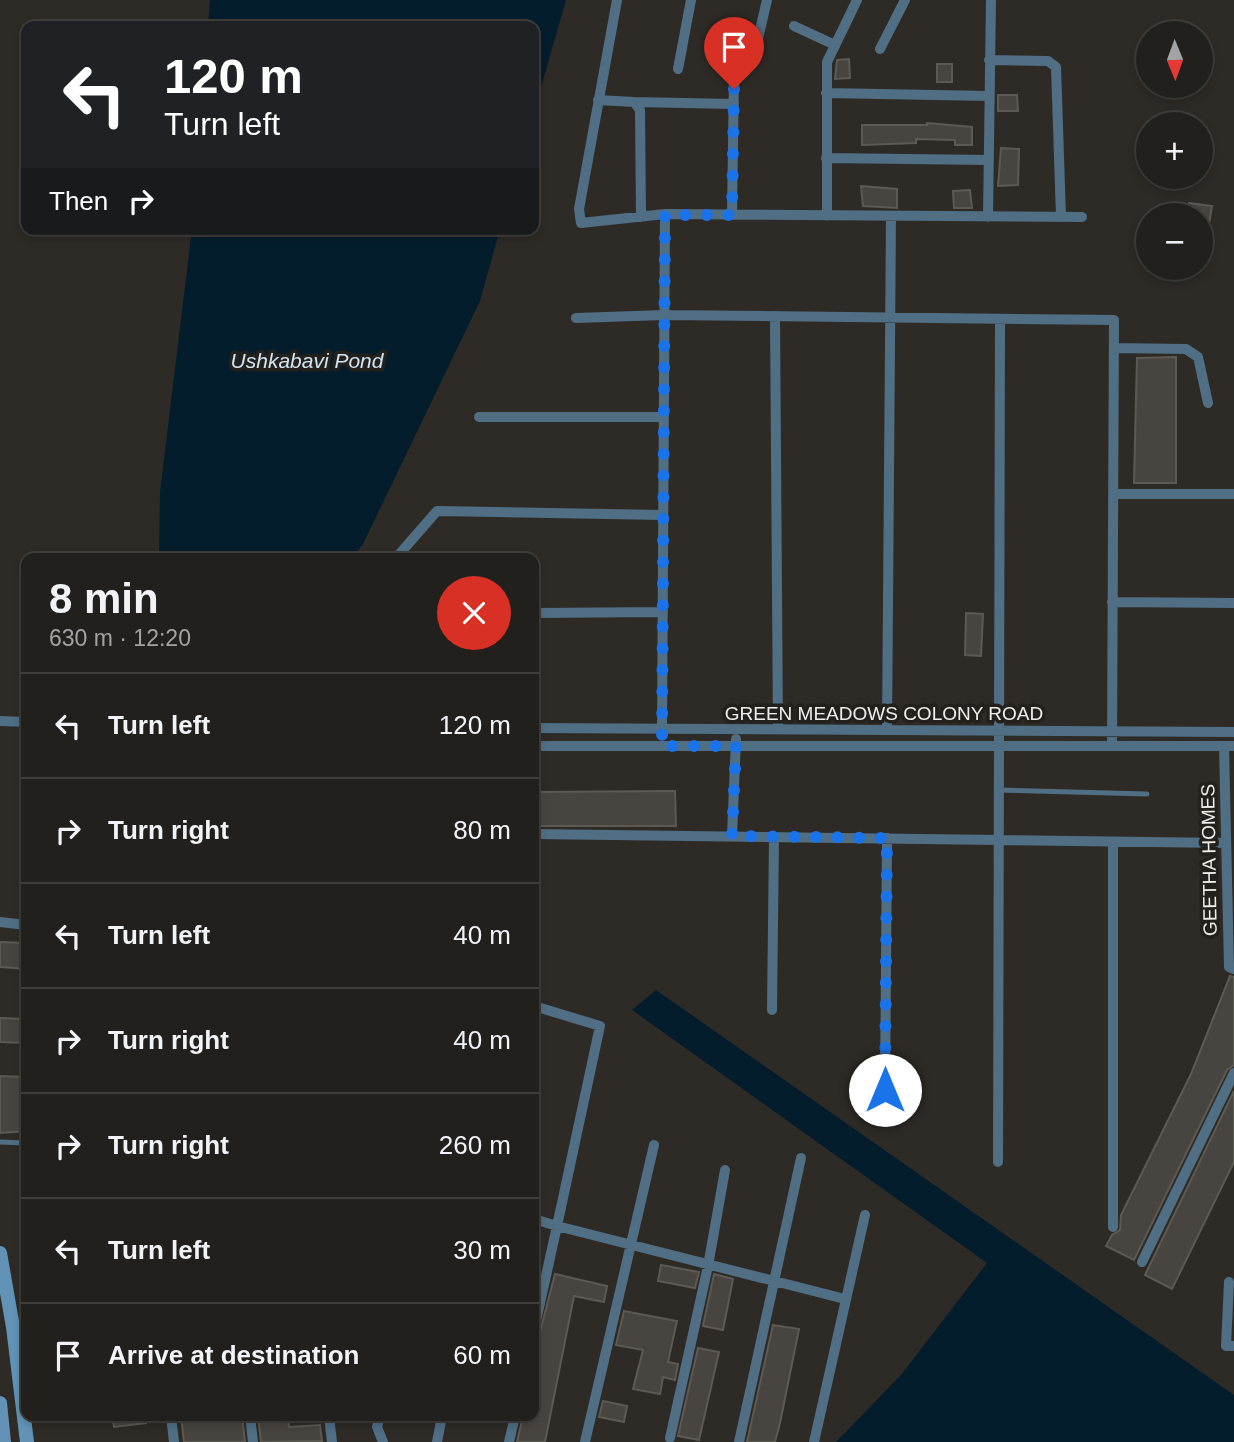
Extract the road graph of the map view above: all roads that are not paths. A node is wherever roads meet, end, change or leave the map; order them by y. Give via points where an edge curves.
1 (617, 0) edge
2 (691, 0) edge
3 (767, 0) edge
4 (857, 0) edge
5 (905, 0) edge
6 (990, 0) edge
7 (794, 26) dead end
8 (835, 46) junction
9 (880, 49) dead end
10 (989, 60) junction
11 (752, 64) dead end
12 (678, 69) dead end
13 (734, 75) dead end
14 (826, 93) junction
15 (989, 96) junction
16 (598, 100) junction
17 (634, 102) junction
18 (734, 104) junction
19 (826, 158) junction
20 (988, 160) junction
21 (665, 215) junction
22 (732, 215) junction
23 (827, 215) junction
24 (891, 216) junction
25 (641, 217) junction
26 (988, 217) junction
27 (1060, 217) junction
28 (1082, 217) dead end
29 (664, 315) junction
30 (775, 316) junction
31 (576, 318) dead end
32 (890, 318) junction
33 (1000, 319) junction
34 (1114, 348) junction
35 (1208, 402) dead end
36 (479, 417) dead end
37 (664, 417) junction
38 (1113, 494) junction
39 (1234, 494) edge
40 (663, 515) junction
41 (400, 553) edge
42 (1112, 602) junction
43 (1234, 603) edge
44 (663, 612) junction
45 (539, 613) edge
46 (0, 721) edge
47 (21, 722) edge
48 (539, 728) edge
49 (662, 729) junction
50 (736, 729) junction
51 (778, 729) junction
52 (887, 730) junction
53 (999, 731) junction
54 (1111, 731) junction
55 (1234, 732) edge
56 (539, 746) edge
57 (662, 746) junction
58 (736, 746) junction
59 (999, 746) junction
60 (1112, 746) junction
61 (1229, 746) edge
62 (999, 790) junction
63 (1147, 794) dead end
64 (539, 834) edge
65 (732, 836) junction
66 (774, 837) junction
67 (887, 838) junction
68 (998, 840) junction
69 (1113, 842) junction
70 (1225, 843) junction
71 (0, 922) edge
72 (21, 924) edge
73 (1234, 969) edge
74 (539, 1008) edge
75 (772, 1010) dead end
76 (1234, 1073) edge
77 (885, 1090) dead end
78 (0, 1142) edge
79 (21, 1143) edge
80 (654, 1145) dead end
81 (801, 1158) dead end
82 (998, 1162) dead end
83 (725, 1170) dead end
84 (865, 1215) dead end
85 (539, 1221) edge
86 (557, 1226) junction
87 (1112, 1227) dead end
88 (633, 1247) junction
89 (0, 1253) edge
90 (1142, 1262) dead end
91 (708, 1266) junction
92 (773, 1282) junction
93 (1229, 1282) dead end
94 (845, 1299) junction
95 (539, 1307) edge
96 (20, 1327) edge
97 (1234, 1346) edge
98 (0, 1403) edge
99 (26, 1421) edge
100 (172, 1421) edge
101 (251, 1421) edge
102 (329, 1421) edge
103 (379, 1421) edge
104 (441, 1421) edge
105 (514, 1421) edge
106 (670, 1438) dead end
107 (4, 1442) edge
108 (27, 1442) edge
109 (174, 1442) edge
110 (253, 1442) edge
111 (331, 1442) edge
112 (383, 1442) edge
113 (437, 1442) edge
114 (509, 1442) edge
115 (585, 1442) edge
116 (739, 1442) edge
117 (814, 1442) edge

1 - 16 street
2 - 12 street
3 - 11 street
4 - 8 street
5 - 9 street
6 - 10 street
7 - 8 street
8 - 14 street via 827,62
10 - 15 street
10 - 27 street via 1048,61 1056,67
13 - 18 street
14 - 15 street
14 - 19 street
15 - 20 street
16 - 17 street
16 - 25 street via 579,209 581,223
17 - 18 street
17 - 25 street via 640,110
18 - 22 street
19 - 20 street
19 - 23 street
20 - 26 street
21 - 22 street
21 - 25 street
21 - 29 street
22 - 23 street
23 - 24 street
24 - 26 street
24 - 32 street
26 - 27 street
27 - 28 street
29 - 30 street
29 - 31 street
29 - 37 street
30 - 32 street
30 - 51 street
32 - 33 street
32 - 52 street
33 - 34 street via 1114,320
33 - 53 street
34 - 35 street via 1186,349 1198,357
34 - 38 street
36 - 37 street
37 - 40 street
38 - 39 street
38 - 42 street
40 - 41 street via 437,511
40 - 44 street
42 - 43 street
42 - 54 street
44 - 45 street
44 - 49 street
46 - 47 street
48 - 49 street, GREEN MEADOWS COLONY ROAD
49 - 50 street, GREEN MEADOWS COLONY ROAD
49 - 57 street
50 - 51 street, GREEN MEADOWS COLONY ROAD
50 - 58 street
51 - 52 street, GREEN MEADOWS COLONY ROAD
52 - 53 street, GREEN MEADOWS COLONY ROAD
53 - 54 street, GREEN MEADOWS COLONY ROAD
53 - 59 street
54 - 55 street, GREEN MEADOWS COLONY ROAD
54 - 60 street
56 - 57 street, GREEN MEADOWS COLONY ROAD
57 - 58 street, GREEN MEADOWS COLONY ROAD
58 - 59 street, GREEN MEADOWS COLONY ROAD
58 - 65 street
59 - 60 street, GREEN MEADOWS COLONY ROAD
59 - 62 street
60 - 61 street, GREEN MEADOWS COLONY ROAD
61 - 70 street, GEETHA HOMES
62 - 63 lane
62 - 68 street
64 - 65 street
65 - 66 street
66 - 67 street
66 - 75 street
67 - 68 street
67 - 77 street
68 - 69 street
68 - 82 street
69 - 70 street
69 - 87 street
70 - 73 street, GEETHA HOMES via 1229,967
71 - 72 street
74 - 86 street via 600,1026
76 - 90 street
78 - 79 lane
80 - 88 street
81 - 92 street
83 - 91 street
84 - 94 street
85 - 86 street
86 - 88 street
86 - 95 street
88 - 91 street
88 - 115 street
89 - 96 main road
91 - 92 street
91 - 106 street
92 - 94 street
92 - 116 street
93 - 97 street via 1226,1346
94 - 117 street
98 - 107 main road
99 - 108 main road
100 - 109 street
101 - 110 street
102 - 111 street
103 - 112 street
104 - 113 street
105 - 114 street

